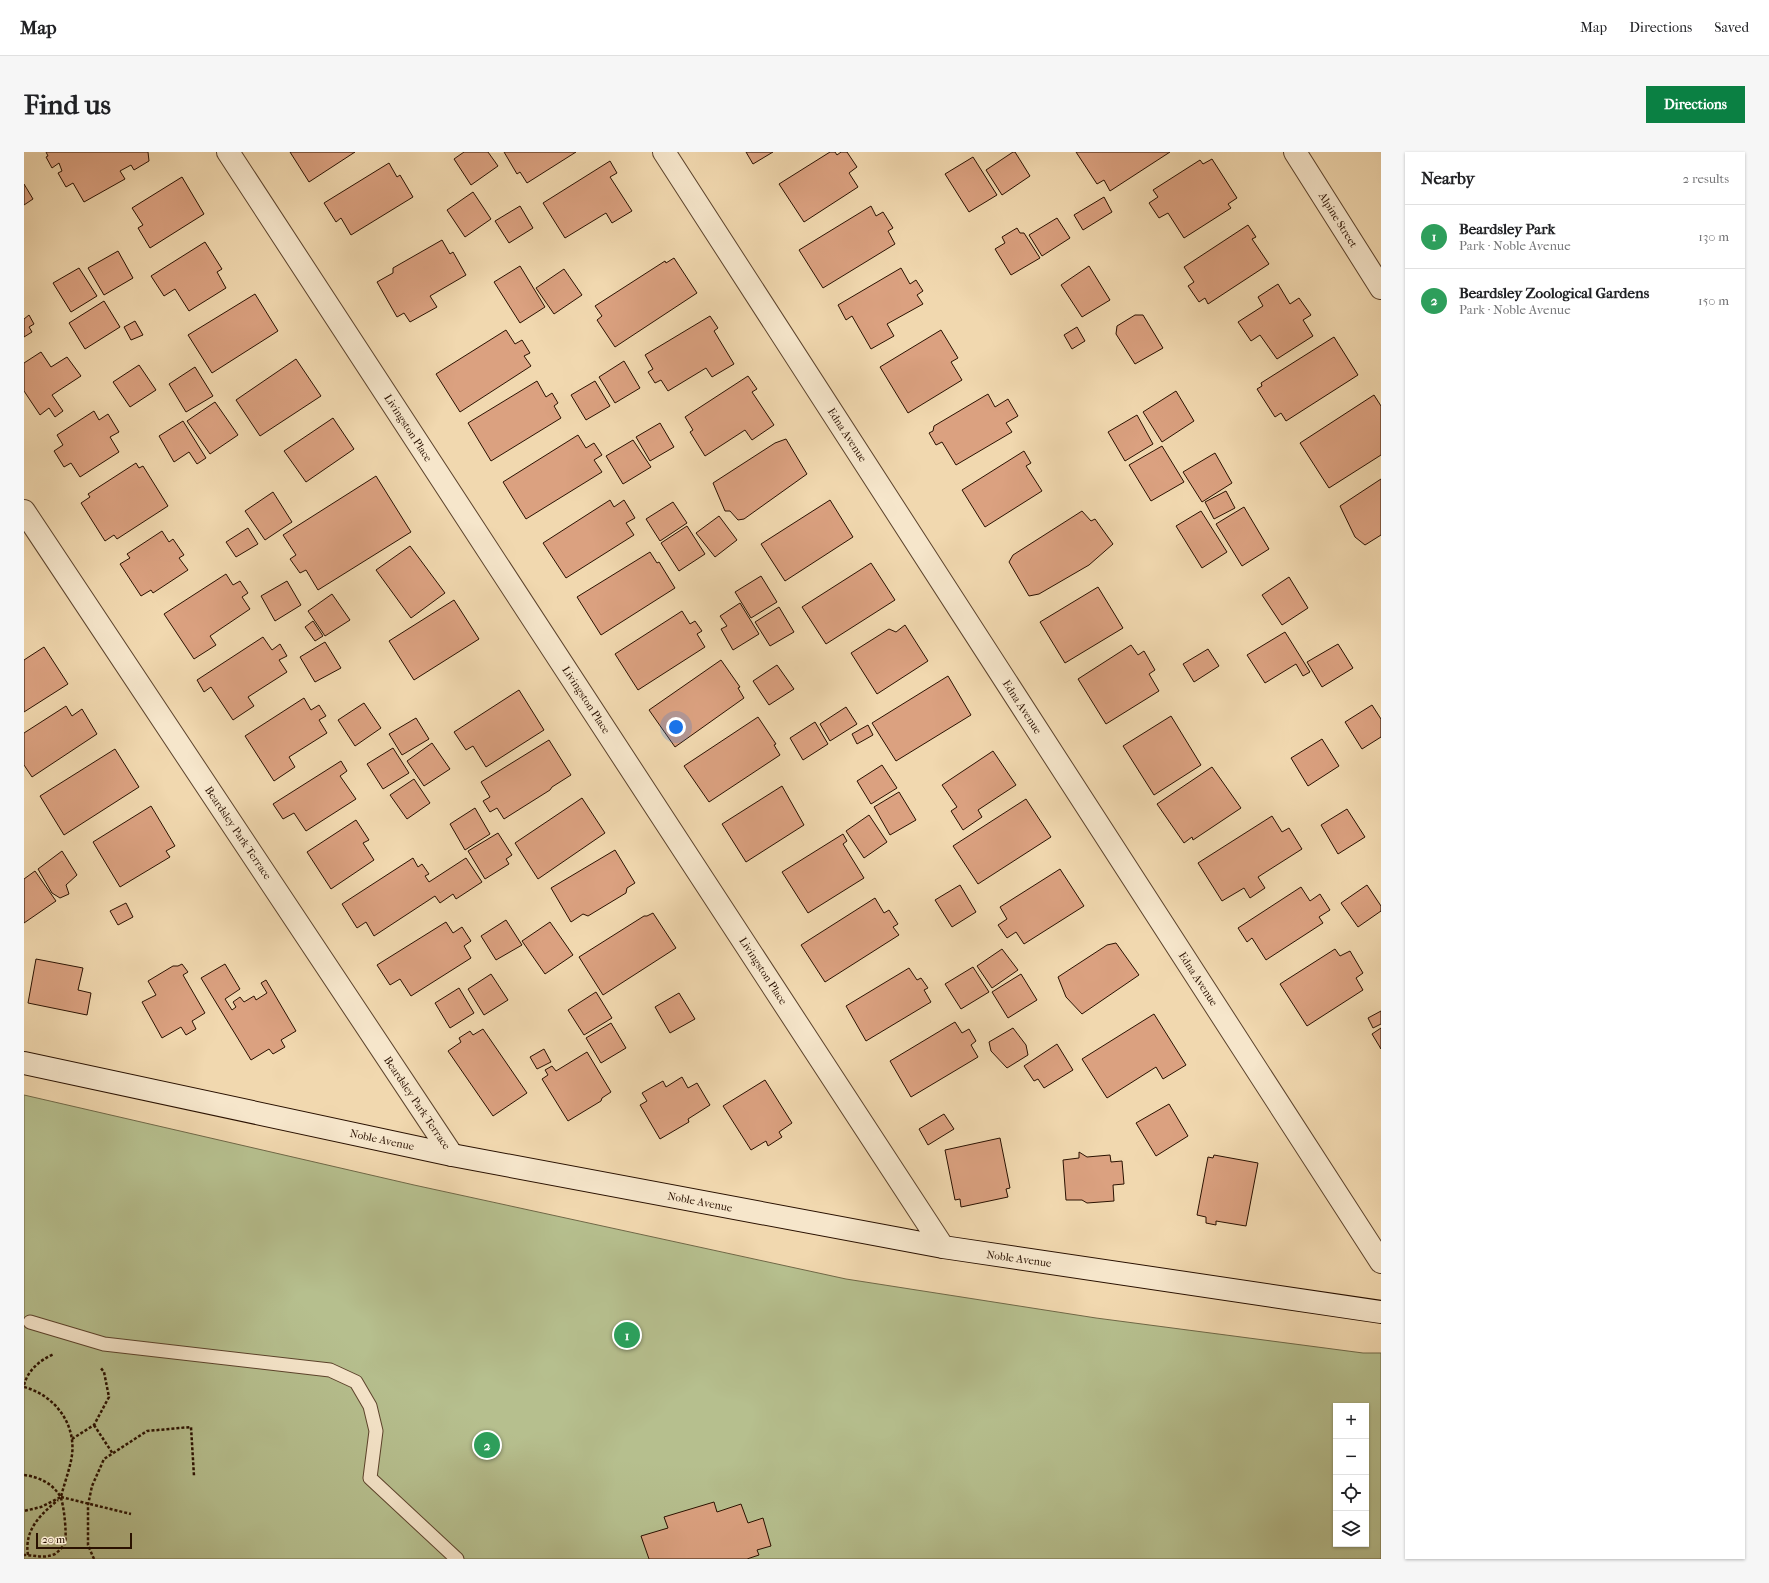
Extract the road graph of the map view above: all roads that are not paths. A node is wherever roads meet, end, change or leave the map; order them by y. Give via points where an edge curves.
1 (228, 152) edge
2 (664, 152) edge
3 (1295, 152) edge
4 (1381, 288) edge
5 (24, 510) edge
6 (24, 1063) edge
7 (452, 1155) junction
8 (943, 1248) junction
9 (1381, 1262) edge
10 (1381, 1312) edge
11 (30, 1322) dead end
12 (457, 1559) edge

1 - 8 street, Livingston Place
2 - 9 street, Edna Avenue
3 - 4 street, Alpine Street
5 - 7 street, Beardsley Park Terrace
6 - 7 street, Noble Avenue
7 - 8 street, Noble Avenue
8 - 10 street, Noble Avenue
11 - 12 lane via 104,1344 330,1370 356,1382 370,1406 376,1432 370,1478

